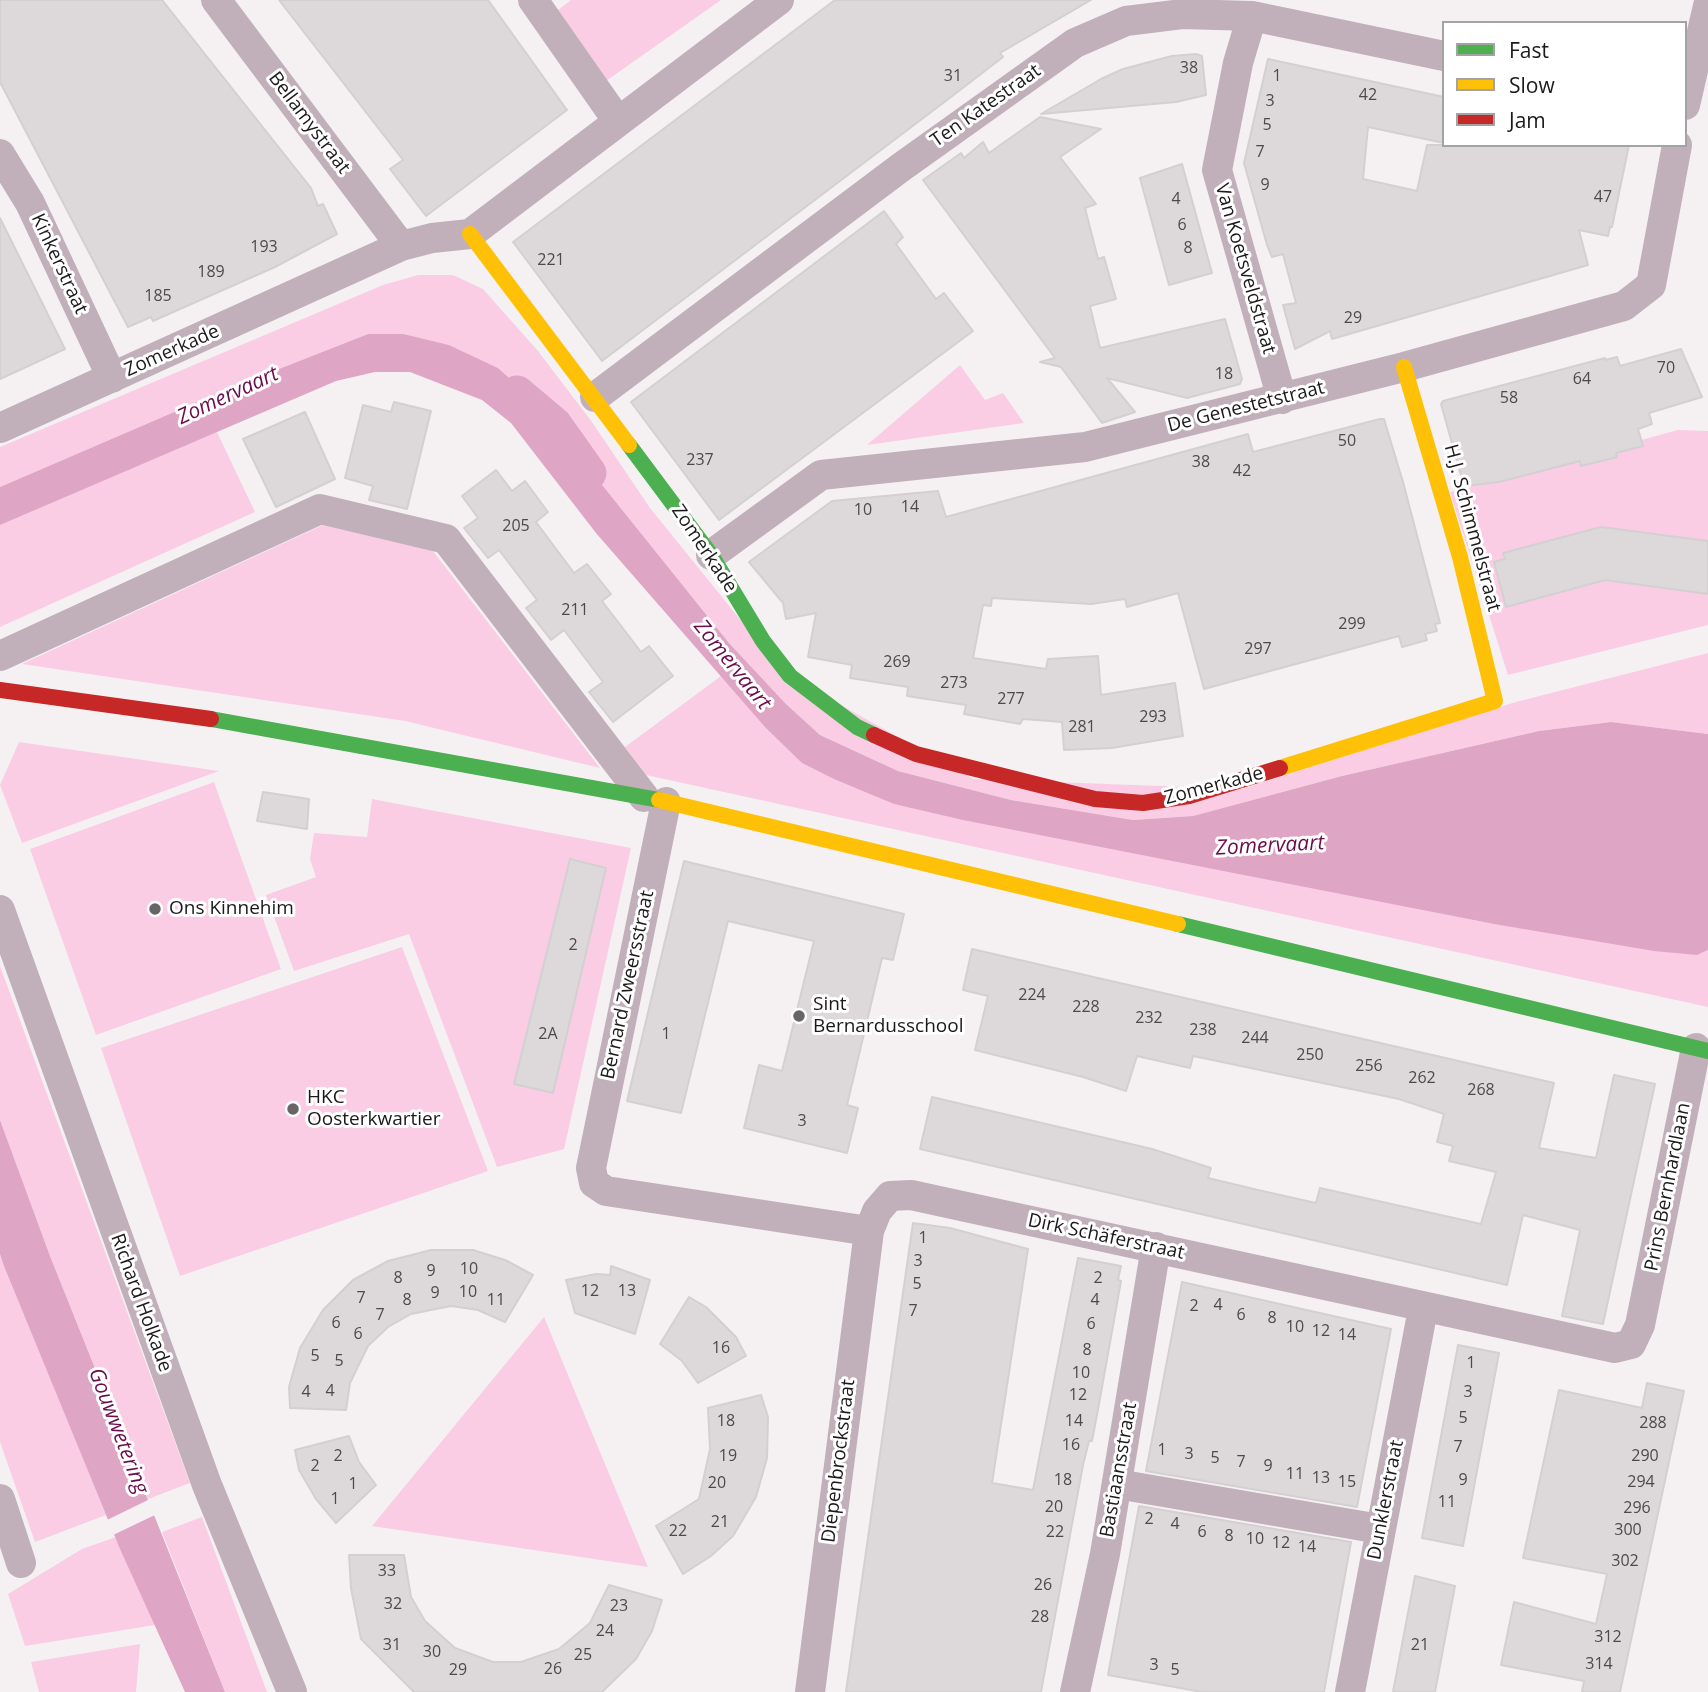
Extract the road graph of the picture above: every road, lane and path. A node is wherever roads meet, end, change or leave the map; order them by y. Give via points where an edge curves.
1 (216, 0) edge
2 (779, 0) edge
3 (535, 1) edge
4 (1708, 6) edge
5 (1252, 16) junction
6 (1442, 56) edge
7 (1687, 96) edge
8 (617, 120) junction
9 (1677, 147) edge
10 (0, 154) edge
11 (470, 234) junction
12 (401, 246) junction
13 (1404, 368) junction
14 (112, 378) junction
15 (595, 397) junction
16 (1282, 399) junction
17 (0, 428) edge
18 (710, 555) junction
19 (0, 656) edge
20 (0, 690) edge
21 (1495, 701) joint
22 (655, 800) junction
23 (0, 909) edge
24 (1702, 1050) edge
25 (869, 1231) junction
26 (1156, 1247) junction
27 (1423, 1309) junction
28 (1640, 1325) joint
29 (1117, 1484) junction
30 (0, 1499) edge
31 (1380, 1529) junction
32 (21, 1563) dead end
33 (292, 1692) edge
34 (810, 1692) edge
35 (1075, 1692) edge
36 (1350, 1692) edge

1 - 12 street, Bellamystraat
2 - 8 street
3 - 8 street
4 - 7 street
5 - 6 street, Ten Katestraat
5 - 15 street, Ten Katestraat via 1182,14 1126,21 1075,43
5 - 16 street, Van Koetsveldstraat via 1217,170
8 - 11 street
9 - 13 street, De Genestetstraat via 1651,285 1624,306
10 - 14 street, Kinkerstraat via 30,203
11 - 12 street, Zomerkade
11 - 15 street, Zomerkade
12 - 14 street, Zomerkade
13 - 16 street, De Genestetstraat
13 - 21 street, H.J. Schimmelstraat via 1460,557
14 - 17 street, Zomerkade
15 - 18 street, Zomerkade
16 - 18 street, De Genestetstraat via 1085,447 821,475
18 - 21 street, Zomerkade via 790,676 857,727 916,754 1095,799 1143,803 1189,796
19 - 22 street via 320,509 446,539
20 - 22 street via 254,725
22 - 24 street
22 - 25 street, Bernard Zweersstraat via 591,1168 594,1184 606,1191
23 - 33 street, Richard Holkade via 207,1485
24 - 28 street, Prins Bernhardlaan
25 - 26 street, Dirk Schäferstraat via 890,1196 911,1195
25 - 34 street, Diepenbrockstraat
26 - 27 street, Dirk Schäferstraat
26 - 29 street, Bastiaansstraat
27 - 28 street, Dirk Schäferstraat via 1615,1348 1631,1344
27 - 31 street, Dunklerstraat
29 - 31 street
29 - 35 street, Bastiaansstraat
30 - 32 street
31 - 36 street, Dunklerstraat

